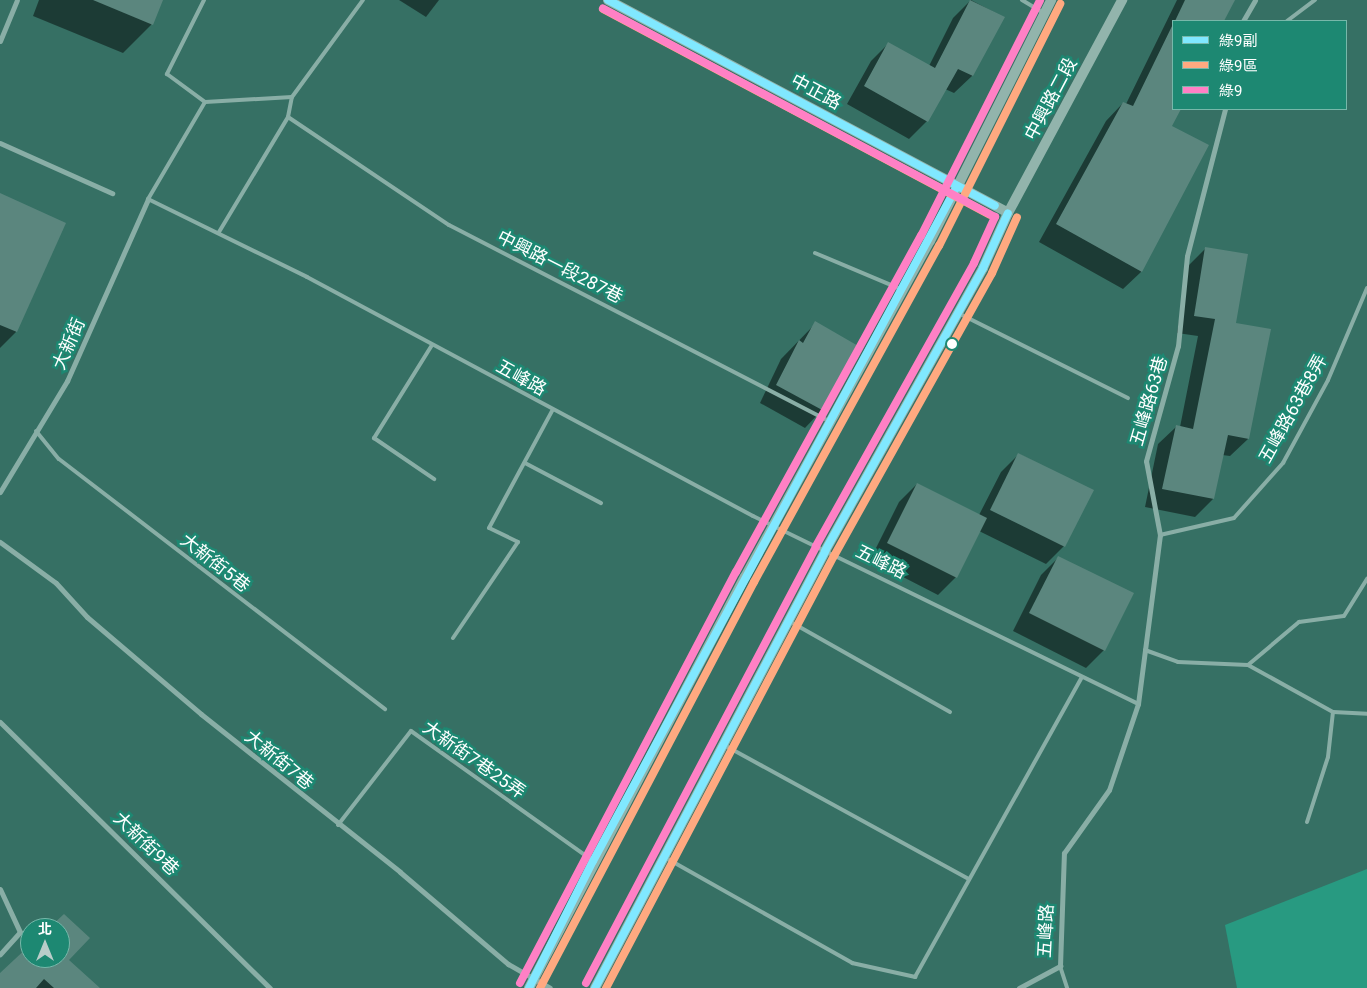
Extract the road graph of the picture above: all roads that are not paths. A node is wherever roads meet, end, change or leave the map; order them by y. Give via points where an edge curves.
1 (17, 0) edge
2 (204, 0) edge
3 (362, 0) edge
4 (608, 0) edge
5 (1022, 0) edge
6 (1050, 0) edge
7 (1122, 0) edge
8 (1256, 0) edge
9 (1315, 0) edge
10 (1044, 13) junction
11 (1244, 20) edge
12 (1289, 20) edge
13 (0, 41) edge
14 (292, 97) junction
15 (205, 102) junction
16 (1225, 110) edge
17 (288, 117) junction
18 (0, 143) edge
19 (957, 186) junction
20 (112, 193) dead end
21 (148, 199) junction
22 (1008, 213) junction
23 (219, 232) junction
24 (815, 253) dead end
25 (1367, 288) edge
26 (903, 290) junction
27 (958, 313) junction
28 (432, 345) junction
29 (1128, 398) dead end
30 (552, 411) junction
31 (830, 422) junction
32 (36, 431) junction
33 (525, 463) junction
34 (434, 479) dead end
35 (0, 492) edge
36 (601, 503) dead end
37 (774, 526) junction
38 (1160, 535) junction
39 (0, 542) edge
40 (825, 550) junction
41 (1367, 579) edge
42 (787, 620) junction
43 (453, 638) dead end
44 (1145, 650) junction
45 (1248, 665) junction
46 (1082, 677) junction
47 (1138, 704) junction
48 (385, 709) dead end
49 (950, 712) dead end
50 (1333, 712) junction
51 (1367, 714) edge
52 (0, 722) edge
53 (722, 744) junction
54 (1307, 822) dead end
55 (338, 825) junction
56 (664, 857) junction
57 (593, 861) junction
58 (969, 879) junction
59 (0, 889) edge
60 (0, 954) edge
61 (1060, 966) junction
62 (531, 983) edge
63 (270, 988) edge
64 (550, 988) edge
65 (595, 988) edge
66 (1019, 988) edge
67 (1067, 988) edge

1 - 13 street
2 - 15 lane via 167,74
3 - 14 lane
4 - 19 street, 中正路
5 - 10 lane
6 - 10 street
7 - 22 street, 中興路二段
8 - 11 street
9 - 12 lane
10 - 19 street
14 - 15 lane
14 - 17 lane
15 - 21 lane
16 - 38 street, 五峰路63巷 via 1187,256 1178,346 1146,461
17 - 23 lane
17 - 31 lane, 中興路一段287巷 via 449,225
18 - 20 street
19 - 22 street, 中正路
19 - 26 street
21 - 23 lane, 五峰路
21 - 32 street, 大新街 via 67,381
22 - 27 street, 中興路二段
23 - 28 lane, 五峰路
24 - 26 lane
25 - 38 lane, 五峰路63巷8弄 via 1328,380 1283,463 1234,518
26 - 31 street
27 - 29 lane
27 - 40 street, 中興路二段
28 - 30 lane, 五峰路
28 - 34 lane via 374,438
30 - 33 lane
30 - 37 lane, 五峰路
31 - 37 street
32 - 35 street, 大新街
32 - 48 lane, 大新街5巷 via 59,459
33 - 36 lane
33 - 43 lane via 489,528 518,542
37 - 40 lane, 五峰路
37 - 57 street
38 - 44 street, 五峰路63巷
39 - 55 street, 大新街7巷 via 56,583 87,617
40 - 42 street, 中興路二段
40 - 46 lane, 五峰路
41 - 45 lane via 1344,616 1299,622
42 - 49 lane
42 - 53 street, 中興路二段
44 - 45 lane via 1178,662
44 - 47 street, 五峰路63巷
45 - 50 lane
46 - 47 lane, 五峰路
46 - 58 lane
47 - 61 street, 五峰路 via 1108,790 1064,853
50 - 51 lane
50 - 54 lane via 1328,757
52 - 63 street, 大新街9巷
53 - 56 street, 中興路二段
53 - 58 lane
55 - 57 lane, 大新街7巷25弄 via 411,731
55 - 62 street, 大新街7巷
56 - 58 lane via 852,963 915,977
56 - 65 street, 中興路二段
57 - 62 street
59 - 60 street via 20,932
61 - 66 street, 五峰路
61 - 67 lane
62 - 64 street, 大新街7巷

